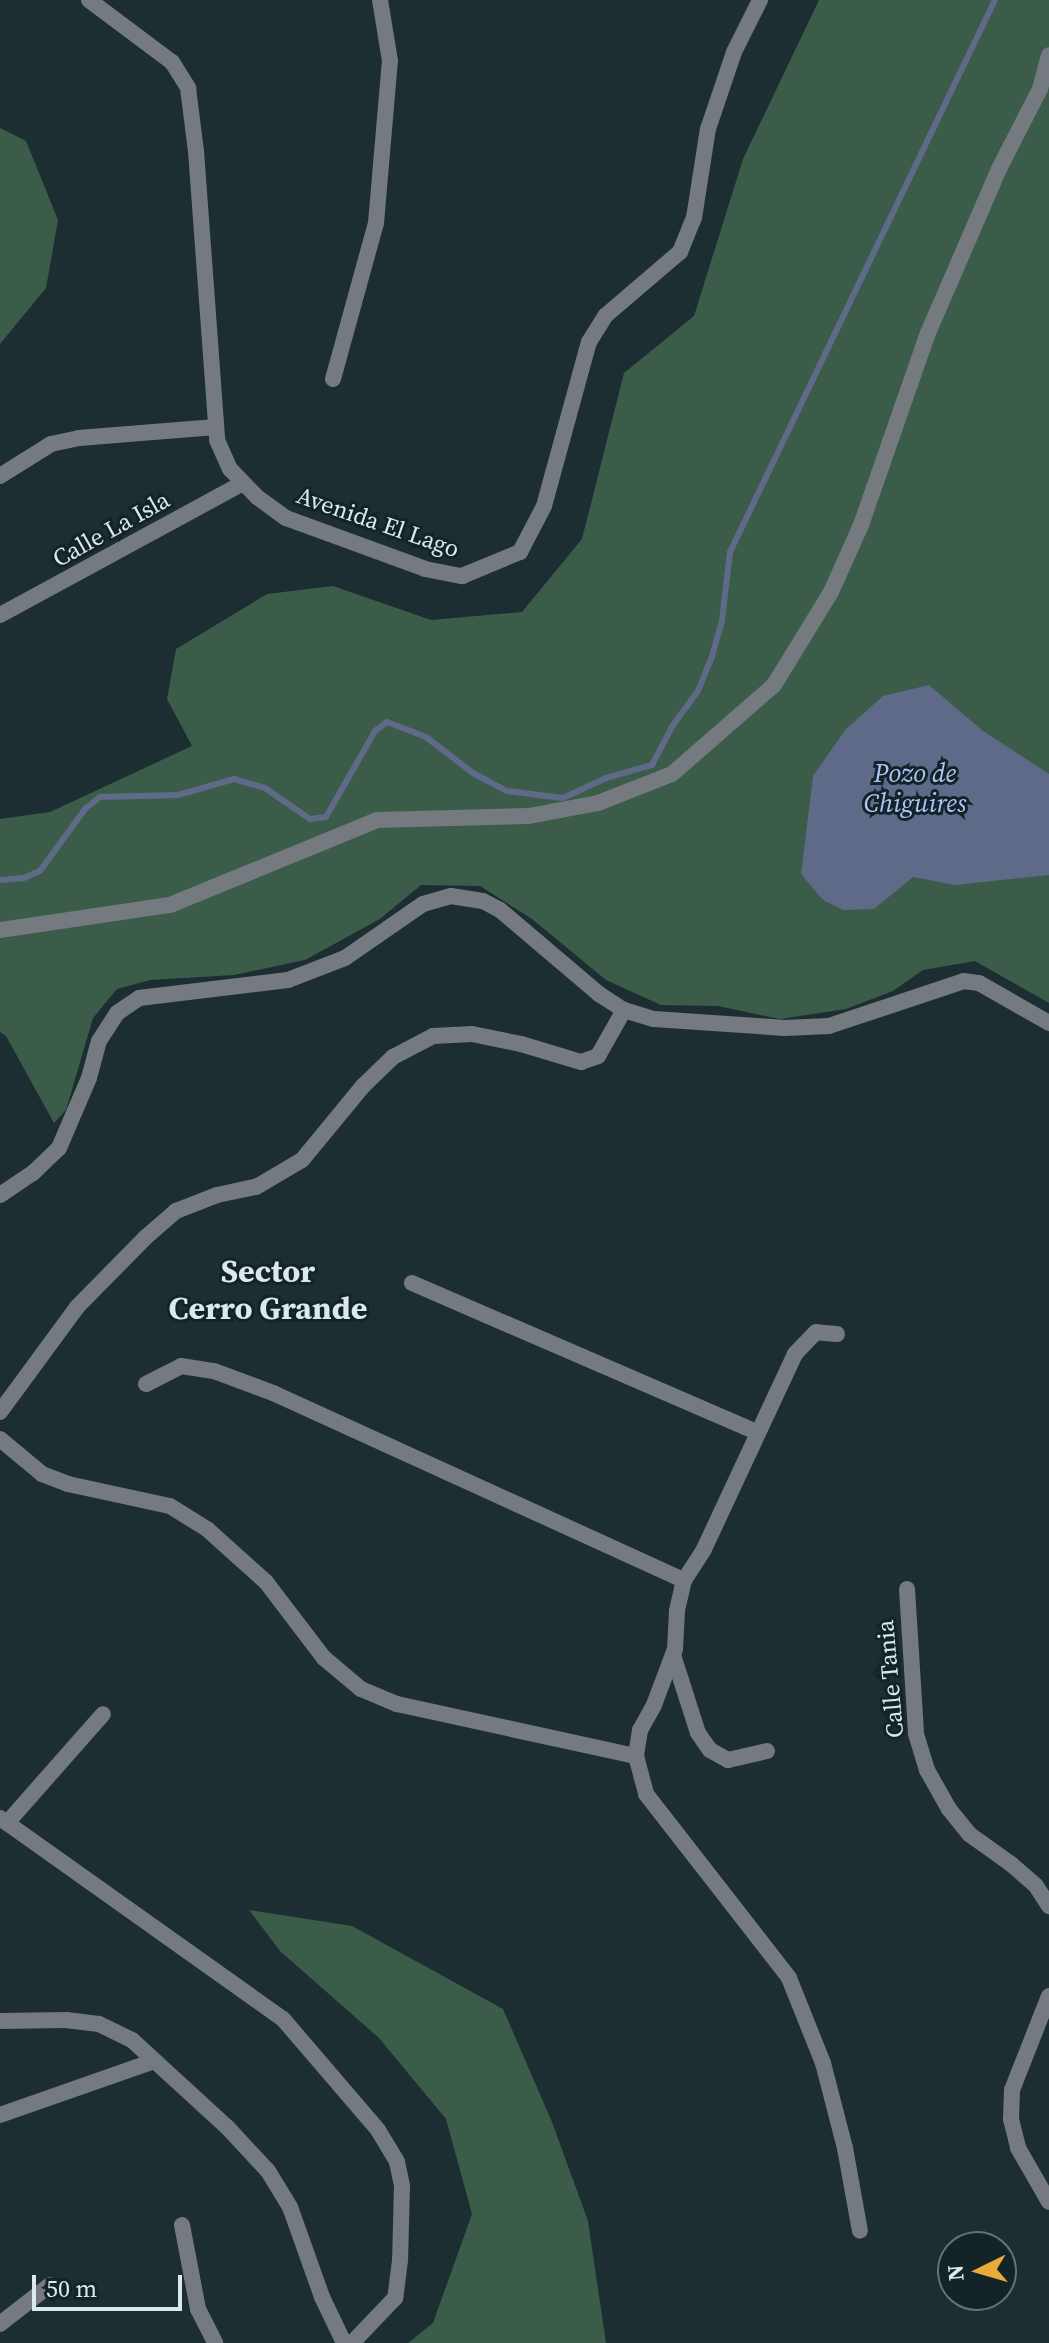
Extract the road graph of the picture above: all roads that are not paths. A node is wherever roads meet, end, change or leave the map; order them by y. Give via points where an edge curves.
1 (89, 0) edge
2 (380, 0) edge
3 (760, 0) edge
4 (1049, 55) edge
5 (333, 379) dead end
6 (216, 427) junction
7 (0, 476) edge
8 (243, 483) junction
9 (0, 615) edge
10 (0, 930) edge
11 (624, 1010) junction
12 (1049, 1023) edge
13 (0, 1195) edge
14 (412, 1283) dead end
15 (837, 1334) dead end
16 (146, 1384) dead end
17 (0, 1412) edge
18 (756, 1432) junction
19 (0, 1439) edge
20 (684, 1580) junction
21 (907, 1589) dead end
22 (673, 1655) junction
23 (103, 1714) dead end
24 (767, 1751) dead end
25 (636, 1756) junction
26 (4, 1820) edge
27 (1049, 1906) edge
28 (1049, 1996) edge
29 (0, 2021) edge
30 (154, 2061) junction
31 (0, 2115) edge
32 (1049, 2202) edge
33 (182, 2225) dead end
34 (860, 2231) dead end
35 (50, 2285) dead end
36 (0, 2324) edge
37 (215, 2343) edge
38 (344, 2343) edge
39 (352, 2343) edge

1 - 6 street, Avenida El Lago via 172,62 188,88
2 - 5 street via 390,61 376,223
3 - 8 street, Avenida El Lago via 734,52 708,129 694,218 680,252 605,316 589,342 544,506 520,552 462,576 425,569 286,518
4 - 10 street via 1040,89 928,333 861,525 831,592 774,685 672,774 598,803 529,816 377,820 170,905
6 - 7 street via 51,444
6 - 8 street, Avenida El Lago via 230,469
8 - 9 street, Calle La Isla
11 - 12 street via 654,1019 715,1024 829,1026 964,981 979,983
11 - 13 street via 483,901 451,896 423,904 345,958 288,980 139,998 117,1013 99,1041 59,1148
11 - 17 street via 598,1056 581,1062 472,1034 433,1036 393,1057 302,1160 256,1187 176,1211 146,1237 77,1307
14 - 18 street
15 - 18 street via 809,1336
16 - 20 street via 181,1366 214,1371
18 - 20 street via 703,1551
19 - 25 street via 42,1474 170,1506 207,1529 266,1582 324,1658 361,1689 397,1704
20 - 22 street
21 - 27 street, Calle Tania via 916,1734 927,1770 969,1834 1020,1871
22 - 24 street via 698,1733 710,1750 728,1760
22 - 25 street via 640,1730
23 - 26 street
25 - 34 street via 646,1794 789,1978 823,2063
26 - 39 street via 283,2019 378,2130 397,2162 402,2186 400,2260 395,2298
28 - 32 street via 1012,2090 1011,2119 1018,2148
29 - 30 street via 99,2024 132,2040
30 - 31 street
30 - 38 street via 268,2171 290,2207
33 - 37 street via 198,2309
35 - 36 street

